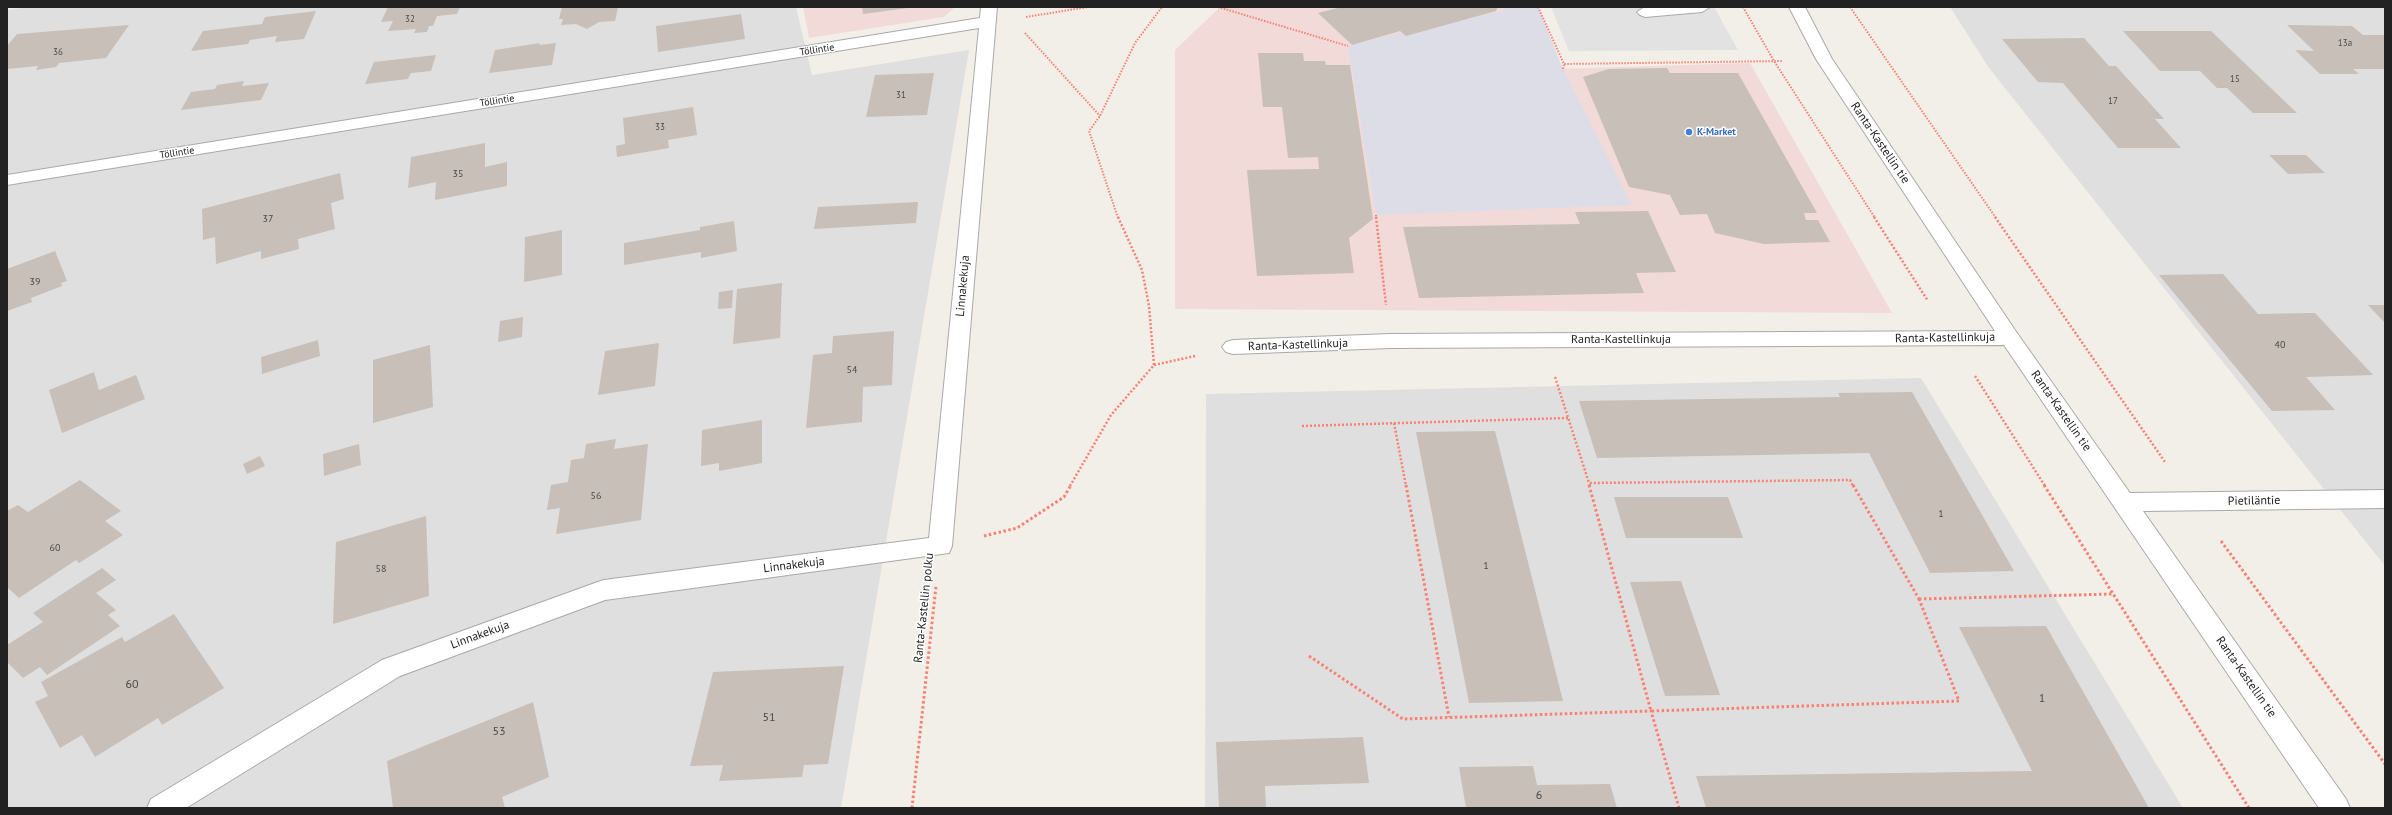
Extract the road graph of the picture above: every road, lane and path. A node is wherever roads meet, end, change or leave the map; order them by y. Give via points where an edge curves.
1 (1088, 7) edge
2 (1162, 7) edge
3 (1218, 7) edge
4 (1538, 7) edge
5 (1702, 7) edge
6 (1743, 7) edge
7 (1797, 7) edge
8 (1850, 7) edge
9 (1645, 12) dead end
10 (988, 15) edge
11 (1013, 19) junction
12 (1348, 46) dead end
13 (1824, 59) junction
14 (1774, 61) junction
15 (1564, 64) junction
16 (1563, 69) dead end
17 (1100, 116) junction
18 (7, 180) edge
19 (1376, 215) dead end
20 (1952, 338) junction
21 (2010, 338) junction
22 (1543, 340) junction
23 (1390, 341) junction
24 (1233, 347) joint
25 (1154, 365) junction
26 (1568, 418) junction
27 (1394, 423) junction
28 (1302, 426) dead end
29 (1589, 483) junction
30 (2385, 499) edge
31 (2124, 502) junction
32 (2192, 502) junction
33 (940, 546) junction
34 (2113, 594) junction
35 (1919, 599) junction
36 (1309, 656) dead end
37 (1651, 712) junction
38 (1449, 717) junction
39 (2385, 764) edge
40 (161, 808) edge
41 (912, 808) edge
42 (1680, 808) edge
43 (2249, 808) edge
44 (2336, 808) edge

1 - 11 path
2 - 17 path via 1136,43
3 - 12 path
4 - 15 path
5 - 9 street
6 - 14 path
7 - 13 street, Ranta-Kastellin tie
8 - 32 path
10 - 11 path
10 - 18 street, Töllintie
10 - 33 street, Linnakekuja
11 - 17 path
13 - 14 path
13 - 21 street, Ranta-Kastellin tie
14 - 15 path
14 - 20 path
15 - 16 path
17 - 25 path via 1089,131 1113,206 1142,270 1149,306
19 - 23 path
20 - 21 street, Ranta-Kastellinkuja
20 - 22 street, Ranta-Kastellinkuja
20 - 34 path
21 - 31 street, Ranta-Kastellin tie
22 - 23 street, Ranta-Kastellinkuja
22 - 26 path
23 - 24 street, Ranta-Kastellinkuja
24 - 25 path
25 - 33 path, Ranta-Kastellin polku via 1111,415 1064,497 1017,528
26 - 27 path
26 - 29 path
27 - 28 path
27 - 38 path
29 - 35 path via 1850,480
29 - 37 path
30 - 32 street, Pietiläntie
31 - 32 street, Pietiläntie
31 - 44 street, Ranta-Kastellin tie
32 - 39 path
33 - 40 street, Linnakekuja via 604,590 391,668
33 - 41 path, Ranta-Kastellin polku
34 - 35 path
34 - 43 path
35 - 37 path via 1959,701
36 - 38 path via 1403,718
37 - 38 path
37 - 42 path

